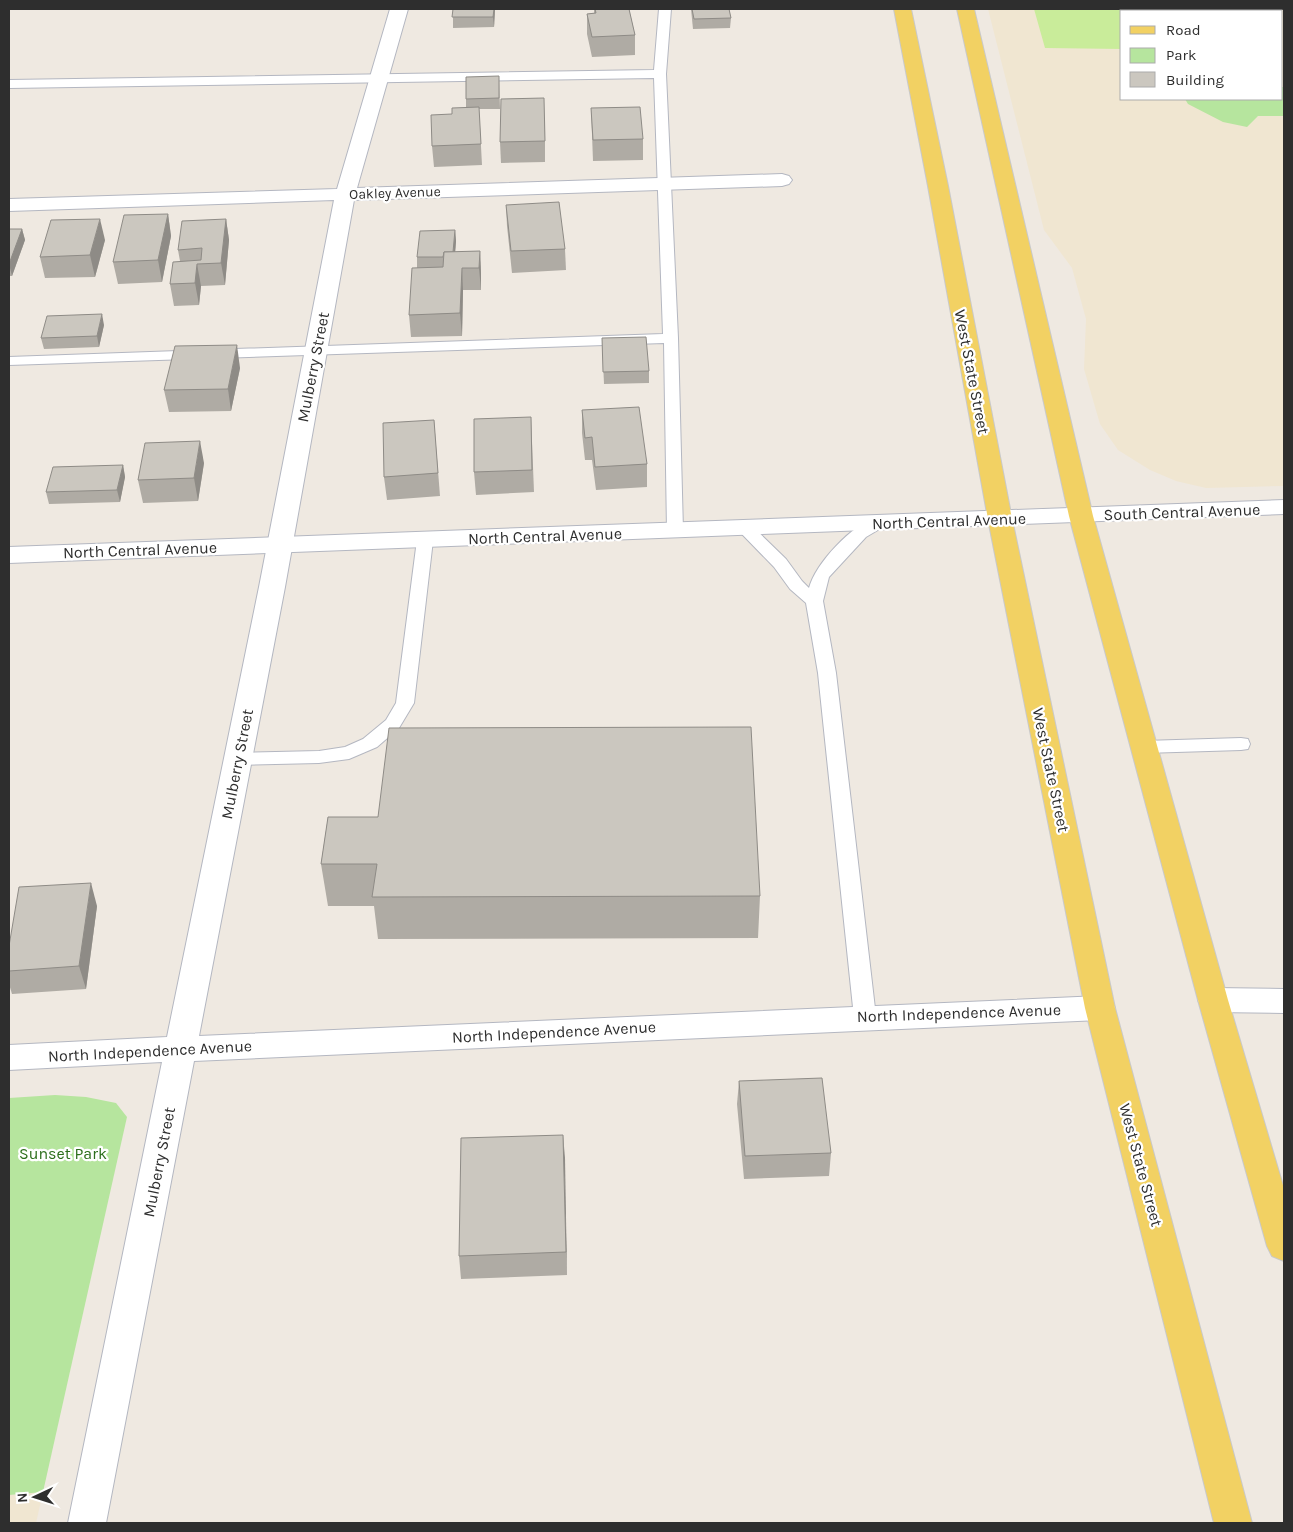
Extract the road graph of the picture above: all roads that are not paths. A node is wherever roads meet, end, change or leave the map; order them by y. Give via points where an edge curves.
1 (399, 9) edge
2 (665, 9) edge
3 (902, 9) edge
4 (965, 9) edge
5 (660, 74) junction
6 (378, 78) junction
7 (9, 84) edge
8 (782, 180) dead end
9 (665, 184) junction
10 (345, 195) junction
11 (9, 205) edge
12 (671, 338) junction
13 (316, 350) junction
14 (9, 361) edge
15 (1284, 508) edge
16 (1081, 516) junction
17 (1000, 519) junction
18 (877, 523) junction
19 (744, 528) junction
20 (675, 531) junction
21 (425, 540) junction
22 (280, 546) junction
23 (9, 555) edge
24 (814, 601) junction
25 (1241, 744) dead end
26 (1144, 747) junction
27 (238, 759) junction
28 (1213, 1000) junction
29 (1284, 1000) edge
30 (1100, 1008) junction
31 (865, 1017) junction
32 (182, 1050) junction
33 (9, 1058) edge
34 (1284, 1246) edge
35 (87, 1523) edge
36 (1233, 1523) edge

1 - 6 street, Mulberry Street
2 - 5 lane
3 - 17 main road, West State Street
4 - 16 main road
5 - 6 lane
5 - 9 lane
6 - 7 lane
6 - 10 street, Mulberry Street
8 - 9 street, Oakley Avenue
9 - 10 street, Oakley Avenue
9 - 12 lane
10 - 11 street, Oakley Avenue
10 - 13 street, Mulberry Street
12 - 13 lane
12 - 20 lane
13 - 14 lane
13 - 22 street, Mulberry Street
15 - 16 street, South Central Avenue
16 - 17 street, North Central Avenue
16 - 26 main road
17 - 18 street, North Central Avenue
17 - 30 main road, West State Street
18 - 19 street, North Central Avenue
18 - 24 lane via 860,533 821,576
19 - 20 street, North Central Avenue
19 - 24 lane
20 - 21 street, North Central Avenue
21 - 22 street, North Central Avenue
21 - 27 lane via 405,703 393,724 370,743 349,753
22 - 23 street, North Central Avenue
22 - 27 street, Mulberry Street
24 - 31 lane via 828,673
25 - 26 lane
26 - 28 main road
27 - 32 street, Mulberry Street
28 - 29 street
28 - 34 main road
30 - 31 street, North Independence Avenue
30 - 36 main road, West State Street
31 - 32 street, North Independence Avenue
32 - 33 street, North Independence Avenue
32 - 35 street, Mulberry Street

